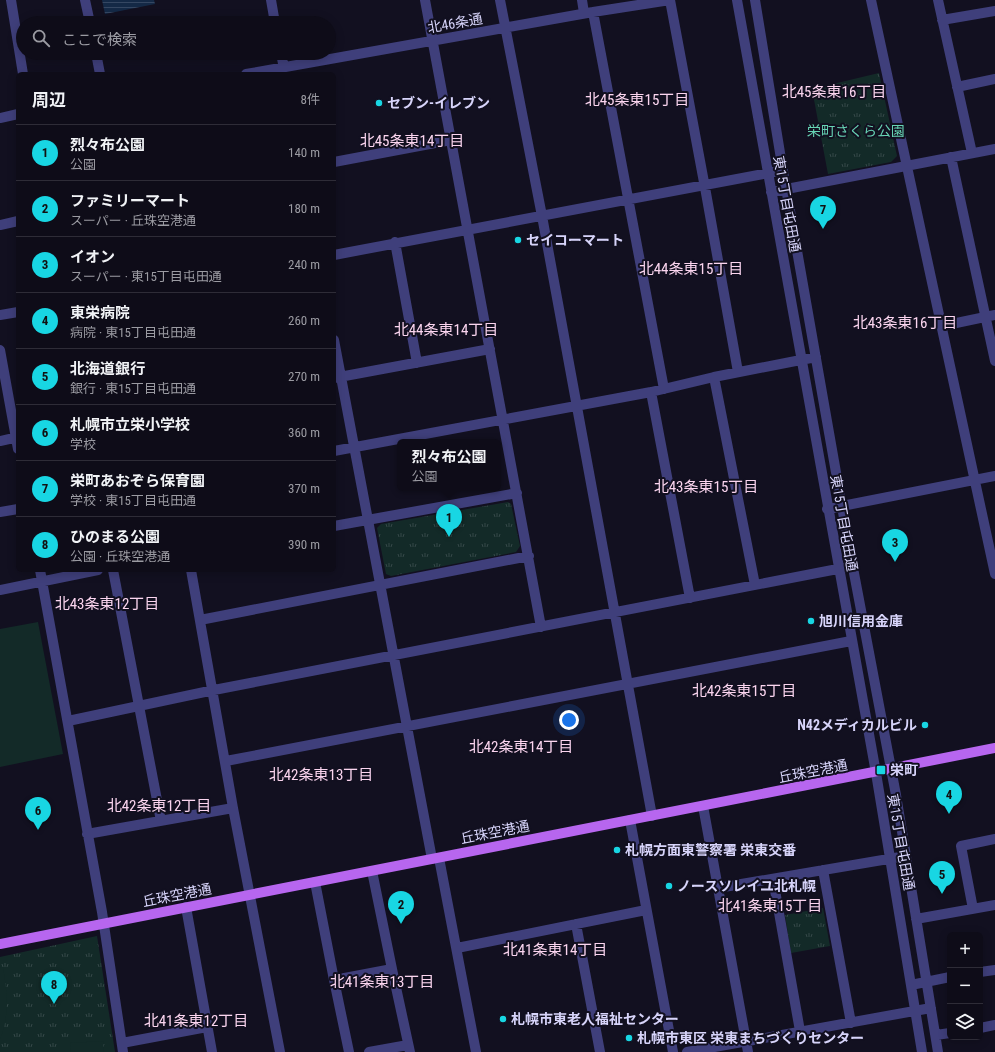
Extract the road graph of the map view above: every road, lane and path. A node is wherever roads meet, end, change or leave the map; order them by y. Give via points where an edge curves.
1 (11, 0) edge
2 (86, 0) edge
3 (271, 0) edge
4 (424, 0) edge
5 (500, 0) edge
6 (582, 0) edge
7 (670, 0) edge
8 (737, 0) edge
9 (755, 0) edge
10 (871, 0) edge
11 (938, 0) edge
12 (657, 1) edge
13 (995, 11) edge
14 (588, 13) junction
15 (89, 16) edge
16 (274, 16) edge
17 (942, 20) junction
18 (506, 28) junction
19 (16, 31) edge
20 (432, 41) junction
21 (21, 60) edge
22 (97, 60) edge
23 (282, 60) edge
24 (284, 71) edge
25 (23, 72) edge
26 (100, 72) edge
27 (271, 72) edge
28 (995, 79) edge
29 (957, 87) junction
30 (16, 114) edge
31 (0, 118) edge
32 (451, 140) junction
33 (995, 149) edge
34 (972, 153) junction
35 (951, 157) junction
36 (336, 162) edge
37 (907, 166) junction
38 (782, 171) junction
39 (768, 173) junction
40 (705, 185) junction
41 (786, 189) junction
42 (771, 192) junction
43 (627, 200) junction
44 (542, 216) junction
45 (16, 221) edge
46 (0, 225) edge
47 (467, 229) junction
48 (395, 242) junction
49 (336, 255) edge
50 (16, 312) edge
51 (0, 316) edge
52 (990, 316) edge
53 (942, 326) junction
54 (490, 349) junction
55 (0, 350) edge
56 (816, 357) junction
57 (801, 359) junction
58 (995, 361) edge
59 (417, 363) junction
60 (336, 365) edge
61 (738, 372) junction
62 (714, 377) junction
63 (337, 378) edge
64 (664, 389) junction
65 (651, 392) junction
66 (576, 406) junction
67 (503, 419) junction
68 (16, 433) edge
69 (16, 438) edge
70 (0, 441) edge
71 (354, 447) junction
72 (336, 451) edge
73 (995, 476) edge
74 (974, 479) junction
75 (517, 493) junction
76 (842, 506) junction
77 (16, 508) edge
78 (827, 509) junction
79 (0, 512) edge
80 (367, 520) junction
81 (336, 526) edge
82 (529, 556) junction
83 (853, 566) junction
84 (838, 569) junction
85 (40, 572) edge
86 (88, 572) edge
87 (113, 572) edge
88 (191, 572) edge
89 (995, 574) edge
90 (42, 581) junction
91 (379, 585) junction
92 (755, 585) junction
93 (0, 590) edge
94 (690, 598) junction
95 (615, 612) junction
96 (200, 620) junction
97 (541, 627) junction
98 (851, 641) junction
99 (393, 656) junction
100 (628, 682) junction
101 (214, 690) junction
102 (139, 706) junction
103 (68, 721) junction
104 (406, 727) junction
105 (995, 748) edge
106 (226, 761) junction
107 (891, 770) junction
108 (876, 773) junction
109 (703, 806) junction
110 (233, 808) junction
111 (652, 816) junction
112 (630, 820) junction
113 (161, 821) junction
114 (87, 834) junction
115 (995, 839) edge
116 (906, 856) junction
117 (436, 858) junction
118 (890, 859) junction
119 (823, 870) junction
120 (372, 871) junction
121 (773, 879) junction
122 (315, 882) junction
123 (718, 888) junction
124 (251, 895) junction
125 (995, 905) edge
126 (186, 907) junction
127 (974, 909) junction
128 (646, 910) junction
129 (916, 920) junction
130 (104, 923) junction
131 (576, 924) junction
132 (0, 944) edge
133 (457, 948) junction
134 (392, 969) junction
135 (995, 970) edge
136 (983, 972) edge
137 (947, 979) edge
138 (334, 980) junction
139 (927, 982) junction
140 (911, 985) junction
141 (931, 1008) junction
142 (915, 1010) junction
143 (851, 1023) junction
144 (995, 1025) edge
145 (208, 1027) junction
146 (983, 1027) edge
147 (800, 1032) junction
148 (947, 1033) edge
149 (936, 1035) junction
150 (747, 1047) edge
151 (123, 1048) edge
152 (409, 1048) edge
153 (212, 1052) edge
154 (280, 1052) edge
155 (349, 1052) edge
156 (369, 1052) edge
157 (476, 1052) edge
158 (600, 1052) edge
159 (673, 1052) edge
160 (686, 1052) edge
161 (922, 1052) edge
162 (938, 1052) edge

1 - 19 street
2 - 15 street
3 - 16 street
4 - 20 street
5 - 18 street
6 - 14 street
7 - 12 street, 北46条通
7 - 40 street
8 - 39 street, 東15丁目屯田通
9 - 38 street, 東15丁目屯田通
10 - 37 street
11 - 17 street
12 - 14 street, 北46条通
13 - 17 street
14 - 18 street, 北46条通
14 - 43 street
17 - 29 street
18 - 20 street, 北46条通
18 - 44 street
20 - 24 street, 北46条通
20 - 32 street
21 - 25 street
22 - 26 street
23 - 24 street
24 - 27 street, 北46条通
28 - 29 street
29 - 34 street
30 - 31 street
32 - 36 street
32 - 47 street
33 - 34 street
34 - 35 street
35 - 37 street
35 - 52 street
37 - 41 street
37 - 53 street
38 - 39 street
38 - 41 street, 東15丁目屯田通
39 - 40 street
39 - 42 street, 東15丁目屯田通
40 - 43 street
40 - 61 street
41 - 42 street
41 - 56 street, 東15丁目屯田通
42 - 57 street, 東15丁目屯田通
43 - 44 street
43 - 64 street
44 - 47 street
44 - 66 street
45 - 46 street
47 - 48 street
47 - 54 street
48 - 49 street
48 - 59 street
50 - 51 street
52 - 53 street
52 - 58 street
53 - 74 street
54 - 59 street
54 - 67 street
55 - 68 street
56 - 57 street
56 - 76 street, 東15丁目屯田通
57 - 61 street
57 - 78 street, 東15丁目屯田通
59 - 63 street
60 - 63 street
61 - 62 street
62 - 64 street
62 - 92 street
63 - 71 street
64 - 65 street
65 - 66 street
65 - 94 street
66 - 67 street
66 - 95 street
67 - 71 street
67 - 75 street
69 - 70 street
71 - 72 street
71 - 80 street
73 - 74 street
74 - 76 street
74 - 89 street
75 - 80 street
75 - 82 street
76 - 78 street
76 - 83 street, 東15丁目屯田通
77 - 79 street
78 - 84 street, 東15丁目屯田通
80 - 81 street
80 - 91 street
82 - 91 street
82 - 97 street
83 - 84 street
83 - 107 street, 東15丁目屯田通
84 - 92 street
84 - 98 street, 東15丁目屯田通
85 - 90 street
86 - 90 street
87 - 102 street
88 - 96 street
90 - 93 street
90 - 103 street
91 - 96 street
91 - 99 street
92 - 94 street
94 - 95 street
95 - 97 street
95 - 100 street
96 - 101 street
97 - 99 street
98 - 100 street
98 - 108 street, 東15丁目屯田通
99 - 101 street
99 - 104 street
100 - 104 street
100 - 111 street
101 - 102 street
101 - 106 street
102 - 103 street
102 - 113 street
103 - 114 street
104 - 106 street
104 - 117 street
105 - 107 main road, 丘珠空港通
106 - 110 street
107 - 108 main road, 丘珠空港通
107 - 116 street, 東15丁目屯田通
108 - 109 main road, 丘珠空港通
108 - 118 street, 東15丁目屯田通
109 - 111 main road, 丘珠空港通
109 - 123 street
110 - 113 street
110 - 124 street
111 - 112 main road, 丘珠空港通
112 - 117 main road, 丘珠空港通
112 - 128 street
113 - 114 street
114 - 130 street
115 - 127 street via 961,846
116 - 118 street
116 - 129 street, 東15丁目屯田通
117 - 120 main road, 丘珠空港通
117 - 133 street
118 - 119 street
118 - 140 street, 東15丁目屯田通
119 - 121 street
119 - 143 street
120 - 122 main road, 丘珠空港通
120 - 134 street
121 - 123 street
121 - 147 street
122 - 124 main road, 丘珠空港通
122 - 138 street
123 - 150 street
124 - 126 main road, 丘珠空港通
124 - 154 street
125 - 127 street
126 - 130 main road, 丘珠空港通
126 - 145 street
127 - 129 street
128 - 131 street
128 - 159 street
129 - 139 street, 東15丁目屯田通
130 - 132 main road, 丘珠空港通
130 - 151 street
131 - 133 street
131 - 158 street
133 - 157 street
134 - 138 street
134 - 152 street
135 - 136 street
137 - 139 street
138 - 155 street
139 - 140 street
139 - 141 street, 東15丁目屯田通
140 - 142 street, 東15丁目屯田通
141 - 142 street
141 - 149 street, 東15丁目屯田通
142 - 143 street
142 - 161 street, 東15丁目屯田通
143 - 147 street
144 - 146 street
145 - 151 street
145 - 153 street
147 - 150 street
148 - 149 street
149 - 162 street, 東15丁目屯田通
150 - 160 street
152 - 156 street

